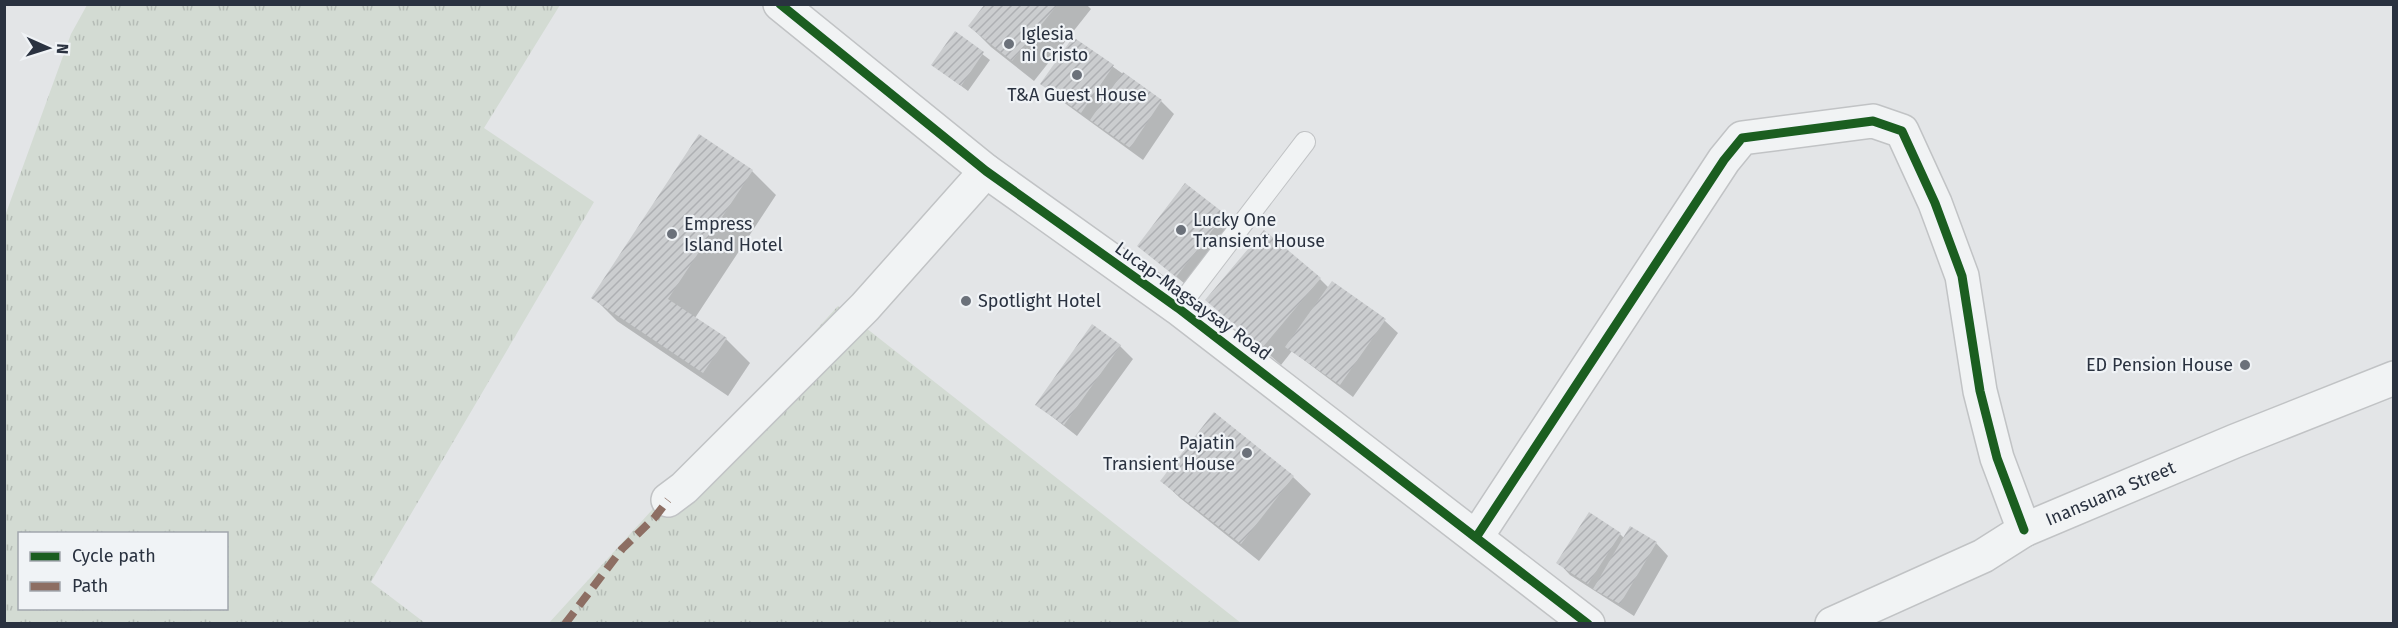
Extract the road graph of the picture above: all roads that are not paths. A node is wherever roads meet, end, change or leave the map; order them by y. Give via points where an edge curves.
1 (780, 4) edge
2 (1305, 142) dead end
3 (986, 171) junction
4 (1178, 309) junction
5 (2394, 378) edge
6 (668, 500) dead end
7 (2024, 530) junction
8 (1477, 536) junction
9 (1588, 624) edge
10 (1832, 624) edge

1 - 3 street, Lucap-Magsaysay Road
2 - 4 lane
3 - 4 street, Lucap-Magsaysay Road
3 - 6 street via 865,306
4 - 8 street, Lucap-Magsaysay Road
5 - 7 street, Inansuana Street
7 - 8 street via 1997,458 1980,391 1962,276 1902,131 1874,121 1742,138
7 - 10 street, Inansuana Street via 1983,556
8 - 9 street, Lucap-Magsaysay Road

